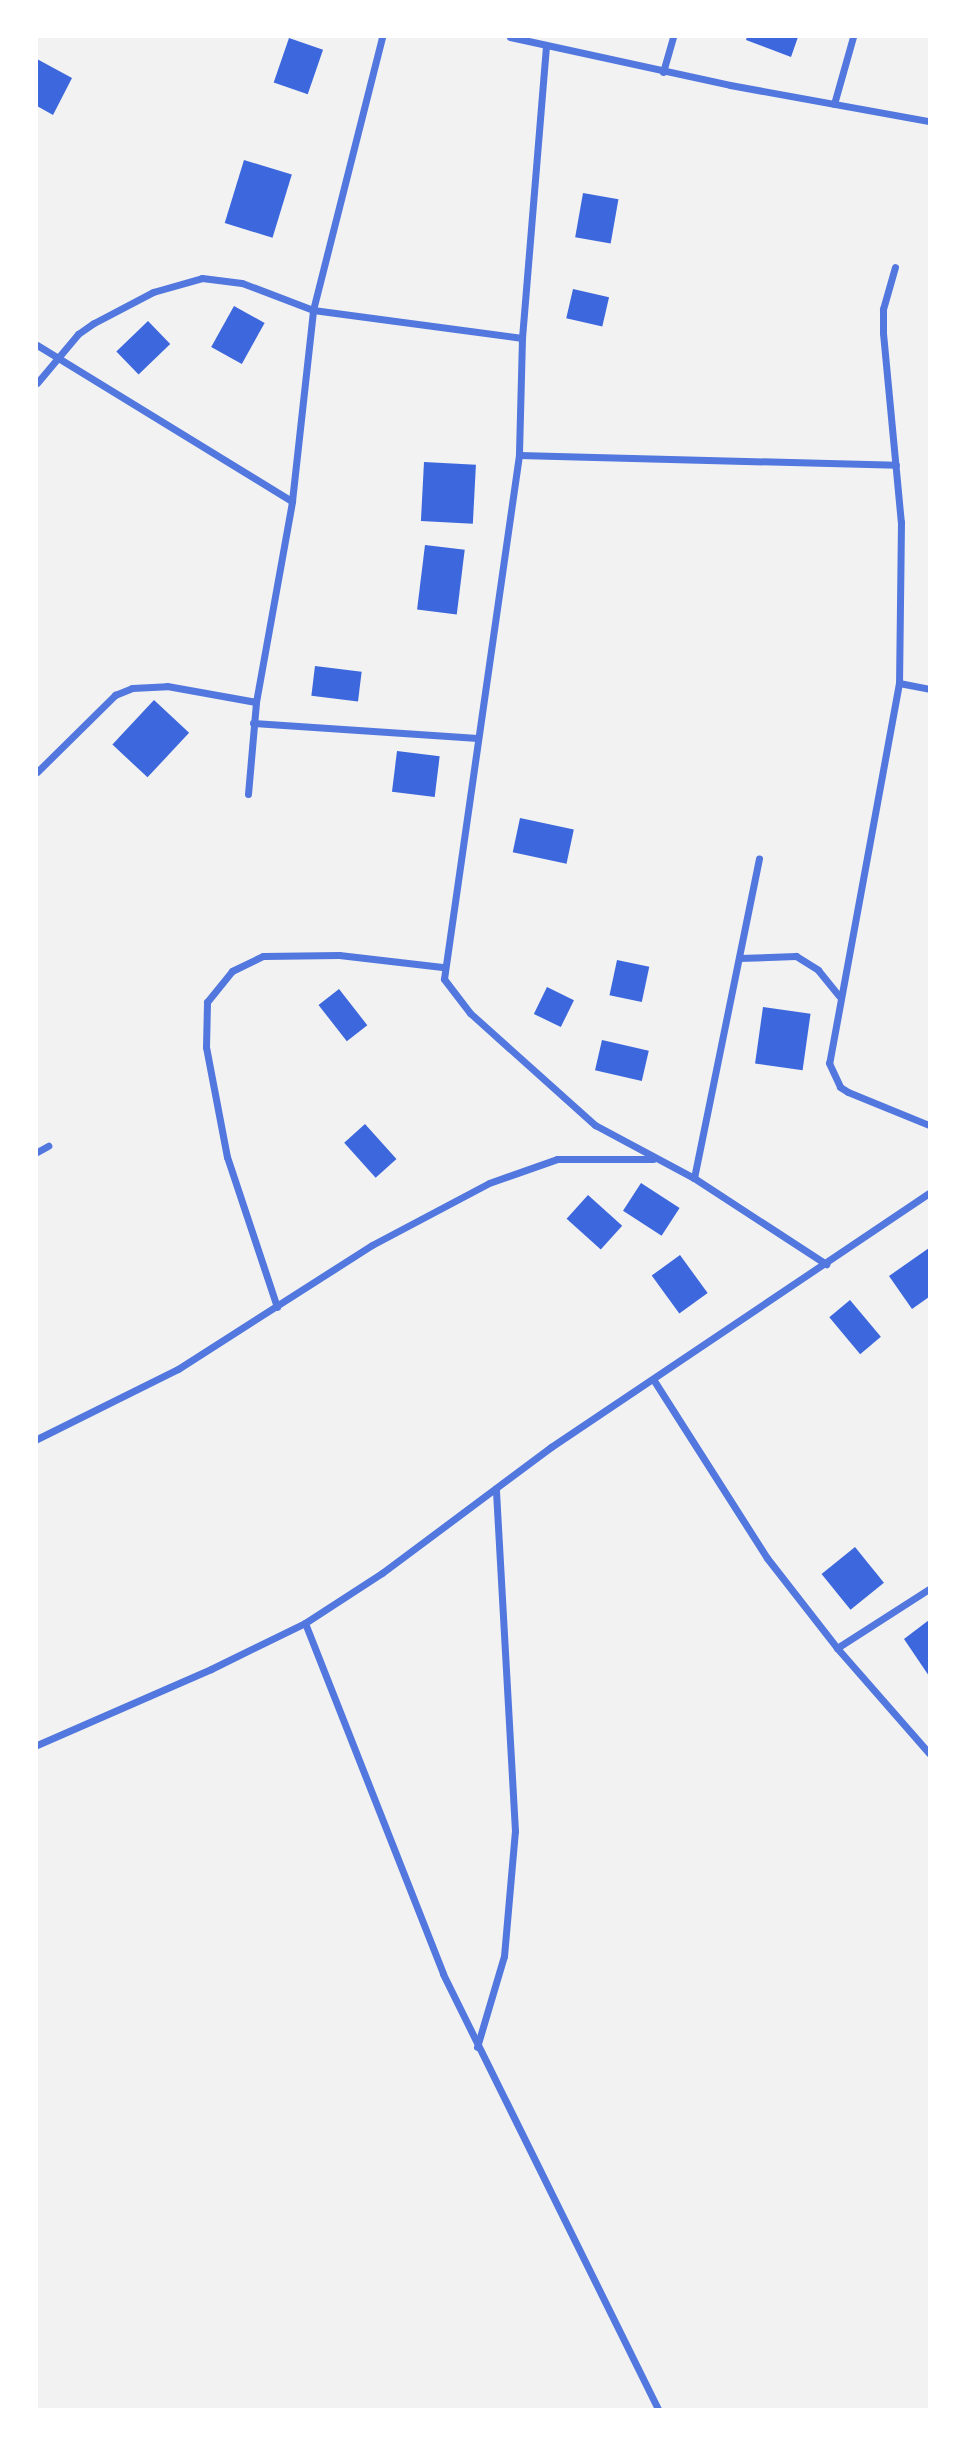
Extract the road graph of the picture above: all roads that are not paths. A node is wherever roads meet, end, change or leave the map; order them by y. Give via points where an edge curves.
1 (382, 37) edge
2 (510, 37) edge
3 (673, 37) edge
4 (853, 37) edge
5 (546, 46) junction
6 (663, 72) junction
7 (834, 104) junction
8 (929, 121) edge
9 (895, 267) dead end
10 (313, 310) junction
11 (522, 338) junction
12 (37, 345) edge
13 (56, 357) junction
14 (37, 383) edge
15 (519, 455) junction
16 (896, 466) junction
17 (292, 501) junction
18 (899, 683) junction
19 (929, 690) edge
20 (256, 702) junction
21 (253, 723) junction
22 (478, 738) junction
23 (37, 772) edge
24 (248, 794) dead end
25 (759, 859) dead end
26 (739, 958) junction
27 (442, 967) junction
28 (839, 996) junction
29 (929, 1125) edge
30 (48, 1146) dead end
31 (37, 1152) edge
32 (653, 1159) junction
33 (694, 1178) junction
34 (929, 1193) edge
35 (826, 1264) junction
36 (277, 1307) junction
37 (653, 1379) junction
38 (37, 1438) edge
39 (496, 1489) junction
40 (929, 1589) edge
41 (304, 1623) junction
42 (837, 1648) junction
43 (37, 1745) edge
44 (929, 1753) edge
45 (476, 2048) junction
46 (658, 2409) edge

1 - 10 street
2 - 5 street
3 - 6 street
4 - 7 street
5 - 6 street
5 - 11 street
6 - 7 street
7 - 8 street
9 - 16 street via 883,309 883,333
10 - 11 street
10 - 13 street via 242,284 188,280 114,311 78,334
10 - 17 street
11 - 15 street
12 - 13 street
13 - 14 street
13 - 17 street
15 - 16 street
15 - 22 street
16 - 18 street via 901,522
17 - 20 street
18 - 19 street
18 - 28 street
20 - 21 street
20 - 23 street via 167,686 132,688 115,695
21 - 22 street
21 - 24 street
22 - 27 street
25 - 26 street
26 - 28 street via 796,956 818,970
26 - 33 street
27 - 32 street via 456,998 514,1055 595,1125
27 - 36 street via 339,956 264,956 232,971 207,1002 206,1047 227,1157
28 - 29 street via 829,1063 841,1087
30 - 31 street
32 - 33 street
32 - 36 street via 557,1159 500,1178 372,1245
33 - 35 street
34 - 35 street
35 - 37 street
36 - 38 street via 124,1399
37 - 39 street
37 - 42 street via 767,1558
39 - 41 street via 382,1573
39 - 45 street via 515,1831 504,1956
40 - 42 street
41 - 43 street via 211,1670
41 - 45 street via 415,1908
42 - 44 street
45 - 46 street

